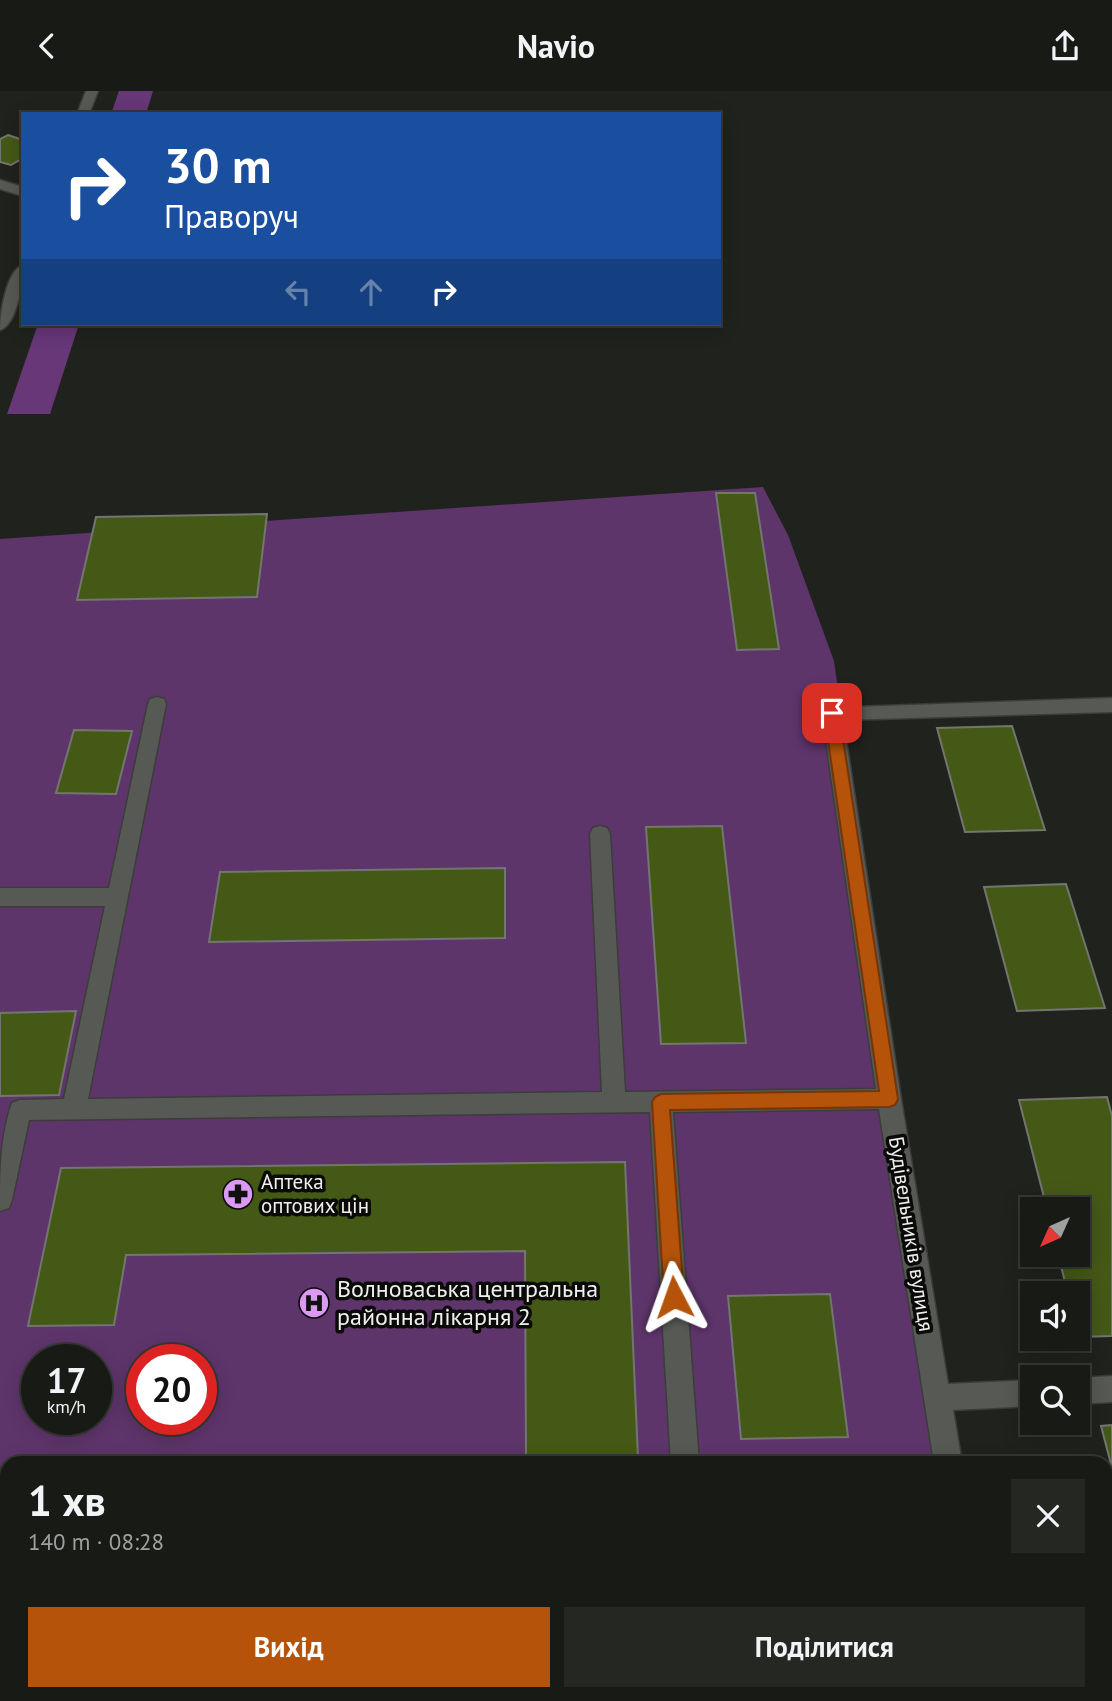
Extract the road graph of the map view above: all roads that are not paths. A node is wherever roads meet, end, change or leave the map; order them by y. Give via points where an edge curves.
1 (92, 91) edge
2 (84, 112) edge
3 (0, 184) edge
4 (21, 191) edge
5 (21, 273) edge
6 (0, 326) edge
7 (157, 704) dead end
8 (1112, 705) edge
9 (600, 834) dead end
10 (0, 897) edge
11 (117, 898) junction
12 (889, 1099) junction
13 (661, 1102) junction
14 (614, 1103) junction
15 (74, 1109) junction
16 (0, 1200) edge
17 (1112, 1389) edge
18 (1090, 1390) edge
19 (1020, 1394) edge
20 (937, 1398) junction
21 (685, 1456) edge
22 (947, 1456) edge

1 - 2 street
3 - 4 street
5 - 6 street
7 - 11 street
8 - 12 street, Будівельників вулиця via 832,713
9 - 14 street
10 - 11 street
11 - 15 street
12 - 13 street
12 - 20 street, Будівельників вулиця
13 - 14 street
13 - 21 street
14 - 15 street
15 - 16 street via 20,1110
17 - 18 street
19 - 20 street
20 - 22 street, Будівельників вулиця

